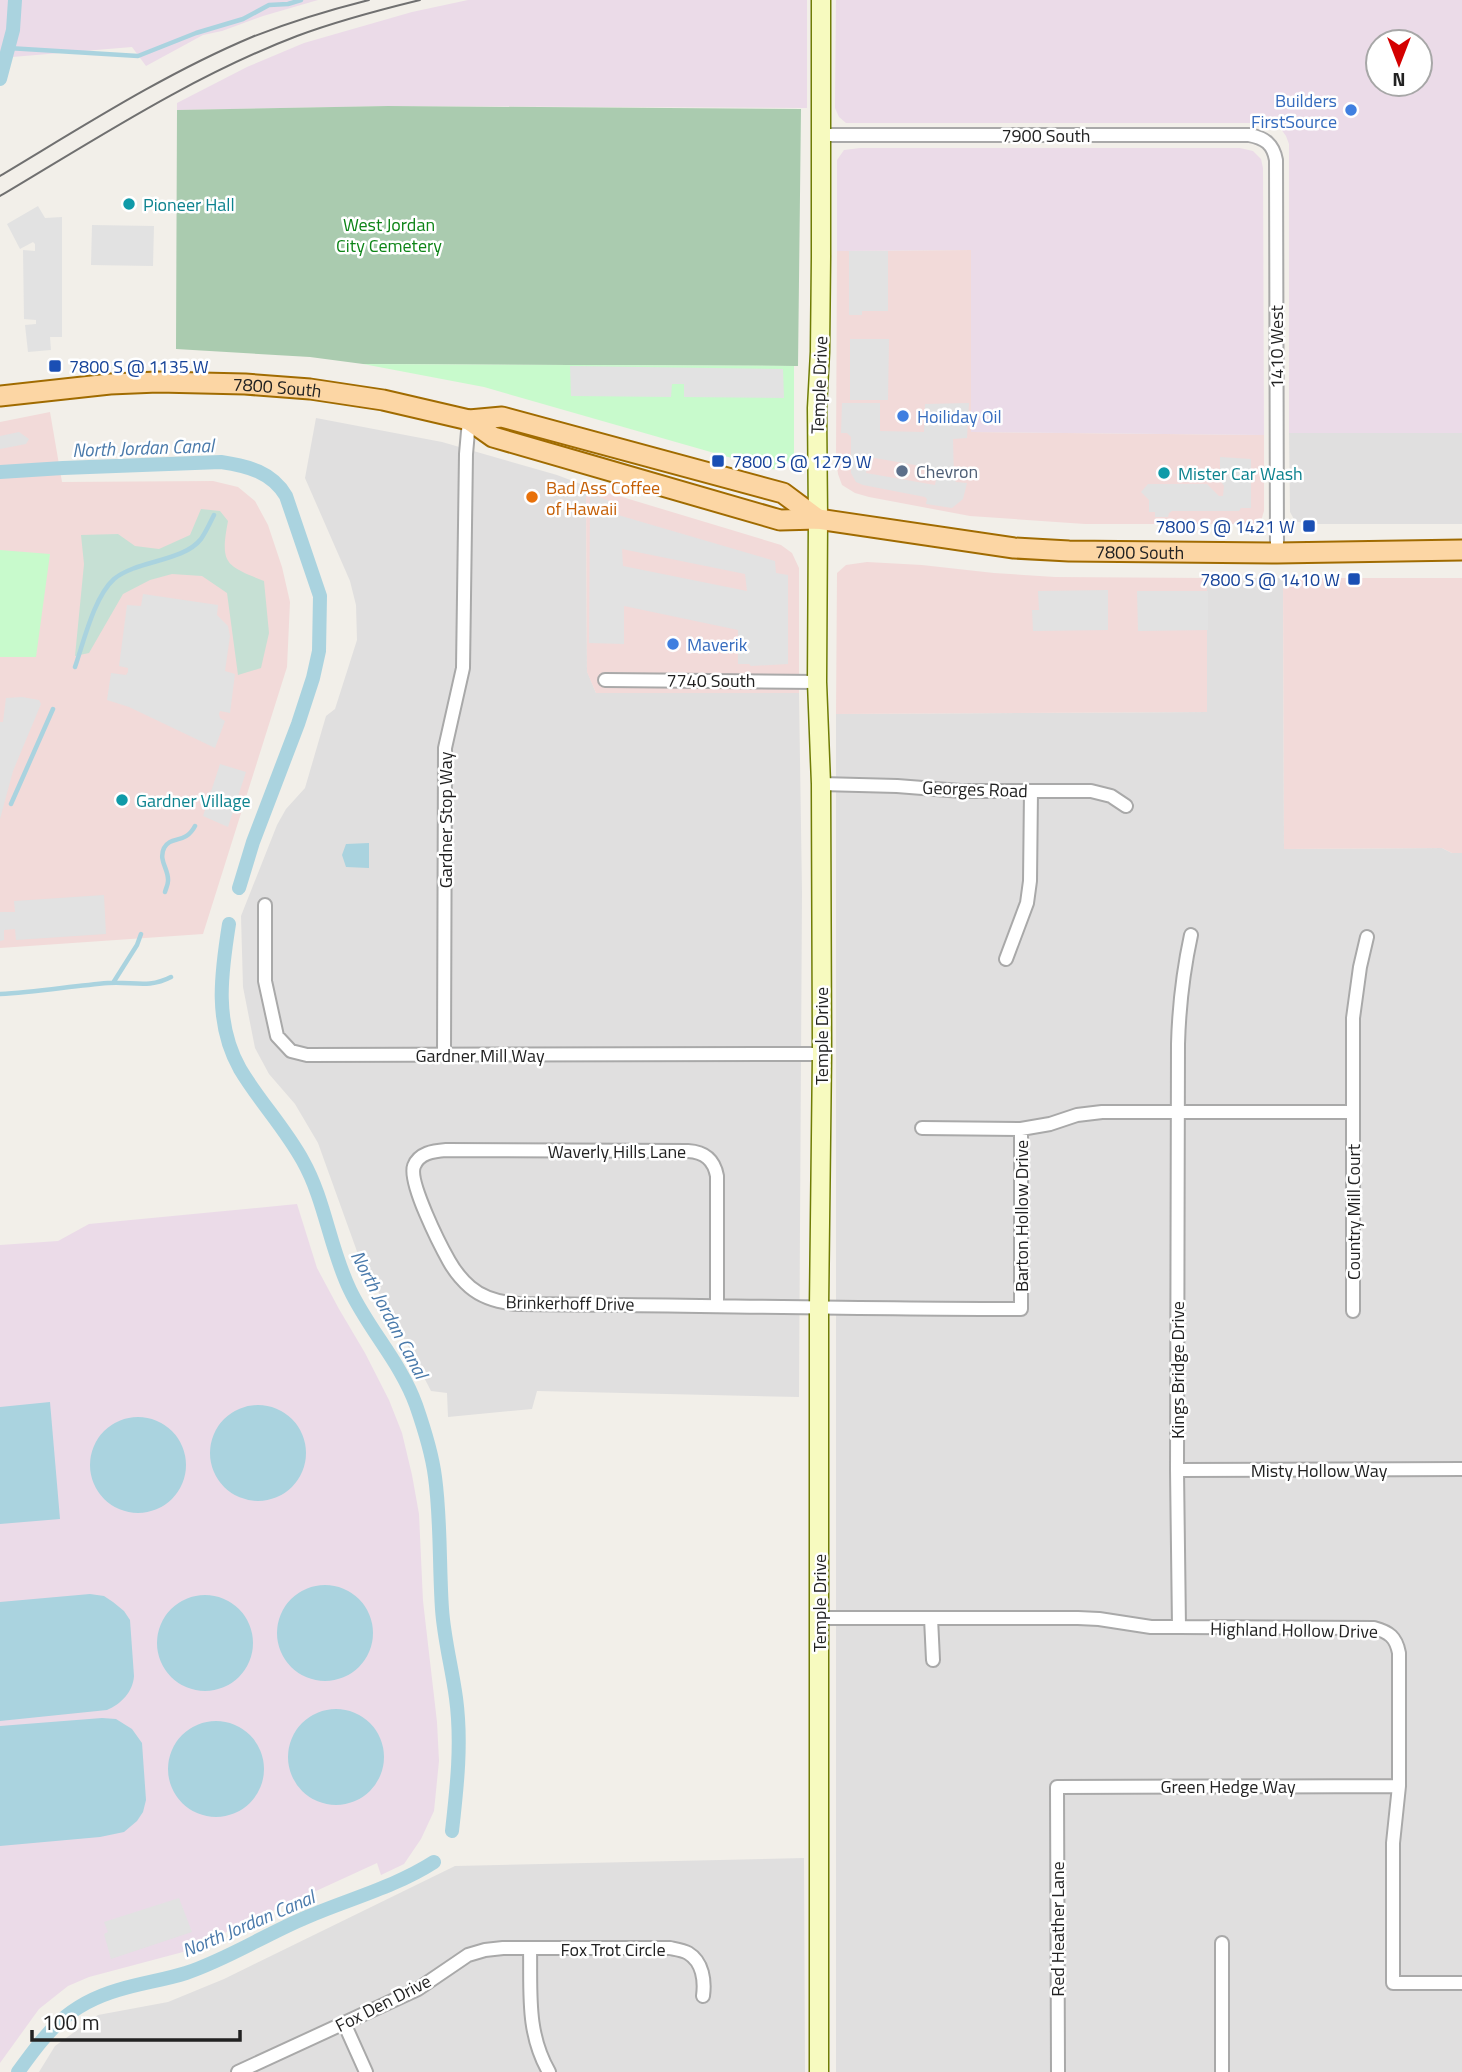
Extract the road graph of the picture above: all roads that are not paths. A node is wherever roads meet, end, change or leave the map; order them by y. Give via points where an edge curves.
1 (821, 0) edge
2 (820, 135) junction
3 (1269, 143) joint
4 (0, 396) edge
5 (469, 420) junction
6 (818, 519) junction
7 (1462, 550) edge
8 (1277, 553) junction
9 (606, 680) dead end
10 (817, 682) junction
11 (821, 784) junction
12 (1031, 792) junction
13 (1126, 807) dead end
14 (265, 905) dead end
15 (1191, 935) dead end
16 (1367, 937) dead end
17 (1006, 959) dead end
18 (822, 1054) junction
19 (444, 1055) junction
20 (1353, 1112) junction
21 (1177, 1113) junction
22 (922, 1128) dead end
23 (1021, 1129) junction
24 (419, 1158) joint
25 (717, 1305) junction
26 (819, 1307) junction
27 (1353, 1311) dead end
28 (1462, 1469) edge
29 (1177, 1470) junction
30 (820, 1618) junction
31 (931, 1618) junction
32 (1179, 1628) junction
33 (933, 1660) dead end
34 (1399, 1786) junction
35 (1057, 1787) joint
36 (1222, 1944) dead end
37 (530, 1948) junction
38 (1462, 1983) edge
39 (704, 1996) dead end
40 (344, 2023) junction
41 (238, 2072) edge
42 (366, 2072) edge
43 (549, 2072) edge
44 (819, 2072) edge
45 (1058, 2072) edge
46 (1222, 2072) edge

1 - 2 street, Temple Drive
2 - 3 street, 7900 South via 1249,135
2 - 6 street, Temple Drive
3 - 8 street, 1410 West via 1276,160
4 - 5 main road, 7800 South via 110,384 235,383 336,393
5 - 6 main road, 7800 South via 502,417 783,493
5 - 19 street, Gardner Stop Way via 463,668 445,748
6 - 8 main road, 7800 South via 1014,548
6 - 10 street, Temple Drive
7 - 8 main road, 7800 South
9 - 10 street, 7740 South
10 - 11 street, Temple Drive
11 - 12 street, Georges Road
11 - 18 street, Temple Drive
12 - 13 street, Georges Road via 1101,793
12 - 17 street via 1027,903
14 - 19 street, Gardner Mill Way via 265,981 277,1036 285,1047 307,1055
15 - 21 street, Kings Bridge Drive via 1179,1003
16 - 20 street, Country Mill Court via 1353,1018
18 - 19 street, Gardner Mill Way
18 - 26 street, Temple Drive
20 - 21 street, Barton Hollow Drive
20 - 27 street, Country Mill Court
21 - 23 street, Barton Hollow Drive via 1102,1112
21 - 29 street, Kings Bridge Drive
22 - 23 street
23 - 26 street, Barton Hollow Drive via 1021,1309
24 - 25 street, Brinkerhoff Drive via 413,1172 416,1189 449,1262 480,1294 520,1304
24 - 25 street, Waverly Hills Lane via 446,1150 702,1153 711,1160 717,1176
25 - 26 street, Brinkerhoff Drive
26 - 30 street, Temple Drive
28 - 29 street, Misty Hollow Way
29 - 32 street, Kings Bridge Drive
30 - 31 street, Highland Hollow Drive
30 - 44 street, Temple Drive
31 - 32 street, Highland Hollow Drive via 1078,1618
31 - 33 street
32 - 34 street, Highland Hollow Drive via 1385,1630 1393,1636 1399,1653
34 - 35 street, Green Hedge Way
34 - 38 street, Highland Hollow Drive via 1393,1843 1393,1983
35 - 45 street, Red Heather Lane
36 - 46 street
37 - 39 street, Fox Trot Circle via 670,1948 688,1953 699,1964
37 - 40 street, Fox Den Drive via 468,1955 418,1989
37 - 43 street via 533,2032
40 - 41 street, Fox Den Drive
40 - 42 street

